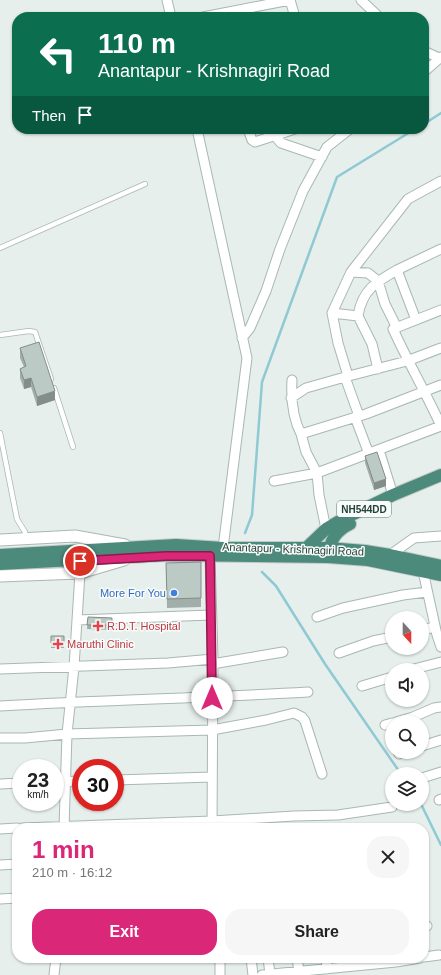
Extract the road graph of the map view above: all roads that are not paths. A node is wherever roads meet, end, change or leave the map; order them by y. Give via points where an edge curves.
1 (167, 0) edge
2 (290, 0) edge
3 (361, 0) edge
4 (170, 12) edge
5 (229, 12) edge
6 (294, 12) edge
7 (374, 12) edge
8 (429, 53) edge
9 (440, 58) edge
10 (429, 68) edge
11 (198, 134) edge
12 (250, 134) edge
13 (281, 134) edge
14 (343, 134) edge
15 (275, 136) junction
16 (322, 157) junction
17 (441, 181) edge
18 (146, 184) dead end
19 (0, 248) edge
20 (441, 249) edge
21 (397, 270) junction
22 (351, 272) junction
23 (378, 281) junction
24 (441, 310) edge
25 (332, 313) junction
26 (358, 316) junction
27 (416, 320) junction
28 (397, 328) junction
29 (0, 335) edge
30 (242, 338) junction
31 (441, 348) edge
32 (408, 361) junction
33 (378, 369) junction
34 (347, 377) junction
35 (292, 380) dead end
36 (441, 385) edge
37 (425, 392) junction
38 (291, 398) junction
39 (357, 417) junction
40 (441, 426) edge
41 (0, 433) edge
42 (301, 434) junction
43 (73, 447) dead end
44 (380, 450) junction
45 (369, 454) junction
46 (317, 473) junction
47 (441, 475) edge
48 (274, 481) dead end
49 (441, 484) edge
50 (393, 495) junction
51 (326, 529) junction
52 (441, 536) edge
53 (25, 538) junction
54 (0, 540) edge
55 (223, 548) junction
56 (306, 548) junction
57 (135, 552) junction
58 (328, 553) junction
59 (390, 554) junction
60 (0, 556) edge
61 (210, 556) junction
62 (296, 557) junction
63 (0, 564) edge
64 (441, 566) edge
65 (423, 571) junction
66 (80, 573) junction
67 (441, 575) edge
68 (0, 576) edge
69 (427, 592) junction
70 (211, 615) junction
71 (317, 617) dead end
72 (77, 620) junction
73 (435, 627) junction
74 (429, 628) edge
75 (385, 638) edge
76 (441, 647) edge
77 (283, 652) dead end
78 (339, 653) dead end
79 (212, 661) junction
80 (441, 662) edge
81 (429, 665) edge
82 (74, 667) junction
83 (0, 669) edge
84 (385, 679) edge
85 (362, 686) dead end
86 (308, 692) dead end
87 (212, 698) junction
88 (70, 702) junction
89 (0, 706) edge
90 (441, 707) edge
91 (418, 715) edge
92 (212, 730) junction
93 (67, 734) junction
94 (0, 738) edge
95 (441, 740) edge
96 (429, 744) edge
97 (441, 772) edge
98 (322, 774) dead end
99 (429, 776) edge
100 (212, 777) junction
101 (124, 780) edge
102 (65, 782) junction
103 (72, 782) edge
104 (0, 784) edge
105 (12, 784) edge
106 (385, 808) edge
107 (64, 823) edge
108 (212, 823) edge
109 (230, 823) edge
110 (12, 828) edge
111 (0, 829) edge
112 (12, 864) edge
113 (0, 865) edge
114 (12, 898) edge
115 (0, 899) edge
116 (439, 955) dead end
117 (429, 956) edge
118 (55, 963) edge
119 (220, 963) edge
120 (252, 963) edge
121 (267, 963) edge
122 (298, 963) edge
123 (326, 963) edge
124 (351, 963) edge
125 (327, 969) junction
126 (299, 972) junction
127 (54, 975) edge
128 (220, 975) edge
129 (253, 975) edge
130 (266, 975) edge

1 - 4 street
2 - 5 street
2 - 6 street
3 - 7 street
8 - 9 street
9 - 10 street
11 - 30 street
12 - 15 street via 255,142
13 - 15 street
14 - 16 street via 330,144
15 - 16 street via 281,143
16 - 30 street via 303,191 266,291 250,328
17 - 22 street via 408,199
18 - 19 lane
20 - 21 street
21 - 23 street
21 - 27 street
22 - 23 street via 368,273
22 - 25 street
23 - 26 street via 362,301
23 - 28 street via 385,304
24 - 27 street
25 - 26 street
25 - 34 street
26 - 33 street via 372,344
27 - 28 street
28 - 32 street via 393,329
29 - 43 lane via 29,331 37,334
30 - 55 street via 247,358
31 - 32 street
32 - 33 street
32 - 37 street
33 - 34 street
34 - 38 street via 306,388
34 - 39 street
35 - 38 street
36 - 37 street
37 - 39 street
37 - 40 street
38 - 42 street
39 - 42 street
39 - 45 street
40 - 44 street
41 - 53 lane via 17,519
42 - 46 street via 306,452
44 - 45 street
44 - 50 street
45 - 46 street
46 - 48 street
46 - 51 street
47 - 50 highway, NH544DD
49 - 58 highway, NH544DD via 345,527 334,536
50 - 51 highway, NH544DD
51 - 56 highway, NH544DD
52 - 59 street via 414,538
53 - 54 street
53 - 57 street via 75,536
55 - 56 highway, Anantapur - Krishnagiri Road
55 - 57 highway, Anantapur - Krishnagiri Road via 176,545
56 - 58 highway, Anantapur - Krishnagiri Road
56 - 62 highway, NH544DD
57 - 60 highway, Anantapur - Krishnagiri Road
57 - 61 highway, Anantapur - Krishnagiri Road via 166,556
57 - 63 highway, Anantapur - Krishnagiri Road
57 - 66 street
58 - 59 highway, Anantapur - Krishnagiri Road via 365,551
58 - 62 highway, Anantapur - Krishnagiri Road
58 - 65 highway, Anantapur - Krishnagiri Road
59 - 64 highway, Anantapur - Krishnagiri Road
61 - 62 highway, Anantapur - Krishnagiri Road
61 - 70 street
65 - 67 highway, Anantapur - Krishnagiri Road
65 - 69 street
66 - 68 street
66 - 72 street
69 - 71 street via 342,608
69 - 73 street
70 - 72 street
70 - 79 street
72 - 82 street
73 - 74 street
73 - 76 street
75 - 78 street
77 - 79 street
79 - 82 street
79 - 87 street
80 - 81 street
82 - 83 street
82 - 88 street
84 - 85 street
86 - 87 street
87 - 88 street
87 - 92 street
88 - 89 street
88 - 93 street
90 - 91 street
92 - 93 street
92 - 98 street via 294,713 305,721
92 - 100 street
93 - 94 street
93 - 102 street
95 - 96 street
97 - 99 street
100 - 101 street
100 - 108 street
102 - 103 street
102 - 107 street
104 - 105 street
106 - 109 street via 338,815 294,816
110 - 111 street
112 - 113 street
114 - 115 street
116 - 117 street
118 - 127 street
119 - 128 street
120 - 129 street
121 - 130 street
122 - 126 street
123 - 125 street
124 - 125 street
125 - 126 street
126 - 130 street

